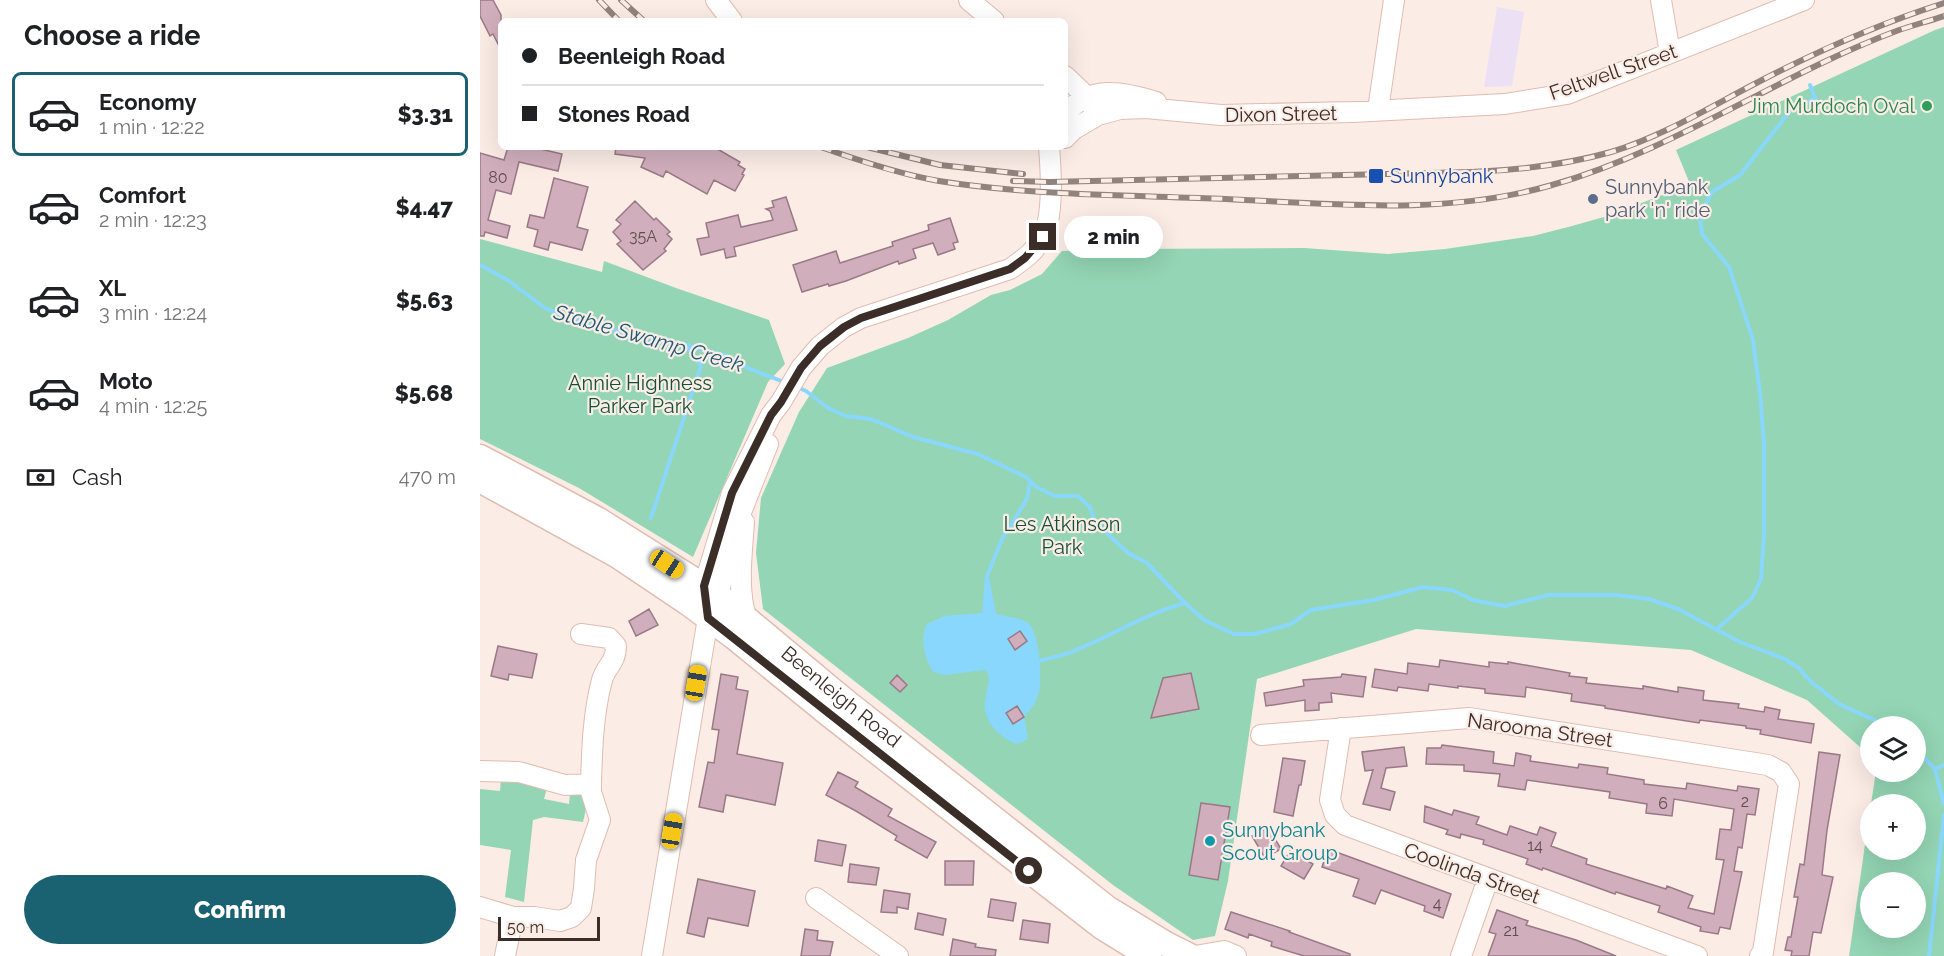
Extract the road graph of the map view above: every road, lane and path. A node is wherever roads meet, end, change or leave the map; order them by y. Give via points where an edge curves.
1 (716, 0) edge
2 (969, 0) edge
3 (1394, 0) edge
4 (1661, 0) edge
5 (1804, 0) edge
6 (1765, 7) edge
7 (730, 18) edge
8 (990, 18) edge
9 (1670, 53) junction
10 (1068, 79) edge
11 (1088, 97) junction
12 (1378, 110) junction
13 (1184, 111) junction
14 (1070, 112) edge
15 (1098, 115) junction
16 (1053, 153) edge
17 (781, 402) junction
18 (480, 457) edge
19 (480, 480) edge
20 (746, 502) junction
21 (711, 591) junction
22 (746, 617) junction
23 (708, 618) junction
24 (581, 634) dead end
25 (1341, 728) junction
26 (1261, 735) dead end
27 (480, 771) edge
28 (591, 784) junction
29 (1488, 879) junction
30 (816, 898) dead end
31 (480, 907) edge
32 (513, 917) junction
33 (506, 956) edge
34 (652, 956) edge
35 (898, 956) edge
36 (1149, 956) edge
37 (1190, 956) edge
38 (1195, 956) edge
39 (1236, 956) edge
40 (1461, 956) edge
41 (1696, 956) edge
42 (1760, 956) edge

1 - 7 street
2 - 8 street
3 - 12 street
4 - 9 street
5 - 6 street, Feltwell Street
6 - 9 street, Feltwell Street
9 - 12 street, Feltwell Street via 1567,94 1505,104
10 - 11 street
11 - 13 street, Dixon Street via 1112,92 1128,94
11 - 14 street
11 - 15 street
12 - 13 street, Dixon Street via 1221,115
13 - 15 street, Dixon Street via 1146,108
14 - 15 street, Dixon Street
16 - 17 street via 1047,227 1025,258 1010,269 844,327 801,368
17 - 20 street
17 - 21 street via 732,493
18 - 21 main road, Beenleigh Road via 597,519
19 - 23 main road, Beenleigh Road via 618,555
20 - 21 street
20 - 22 street via 741,589
21 - 22 main road, Beenleigh Road
21 - 23 street
22 - 37 main road, Beenleigh Road via 844,700 1107,908
23 - 34 street
23 - 36 main road, Beenleigh Road via 1102,927
24 - 28 street via 609,638 616,646 616,657 603,677 600,691 592,741
25 - 26 street, Narooma Street
25 - 29 street, Coolinda Street via 1329,800 1335,815 1345,825
25 - 42 street, Narooma Street via 1468,718 1768,765 1781,772 1789,784
27 - 28 street via 519,772 565,785
28 - 32 street via 600,820 585,860 581,908 560,921
29 - 40 street
29 - 41 street, Coolinda Street
30 - 35 street
31 - 32 street
32 - 33 street
38 - 39 street via 1224,951

